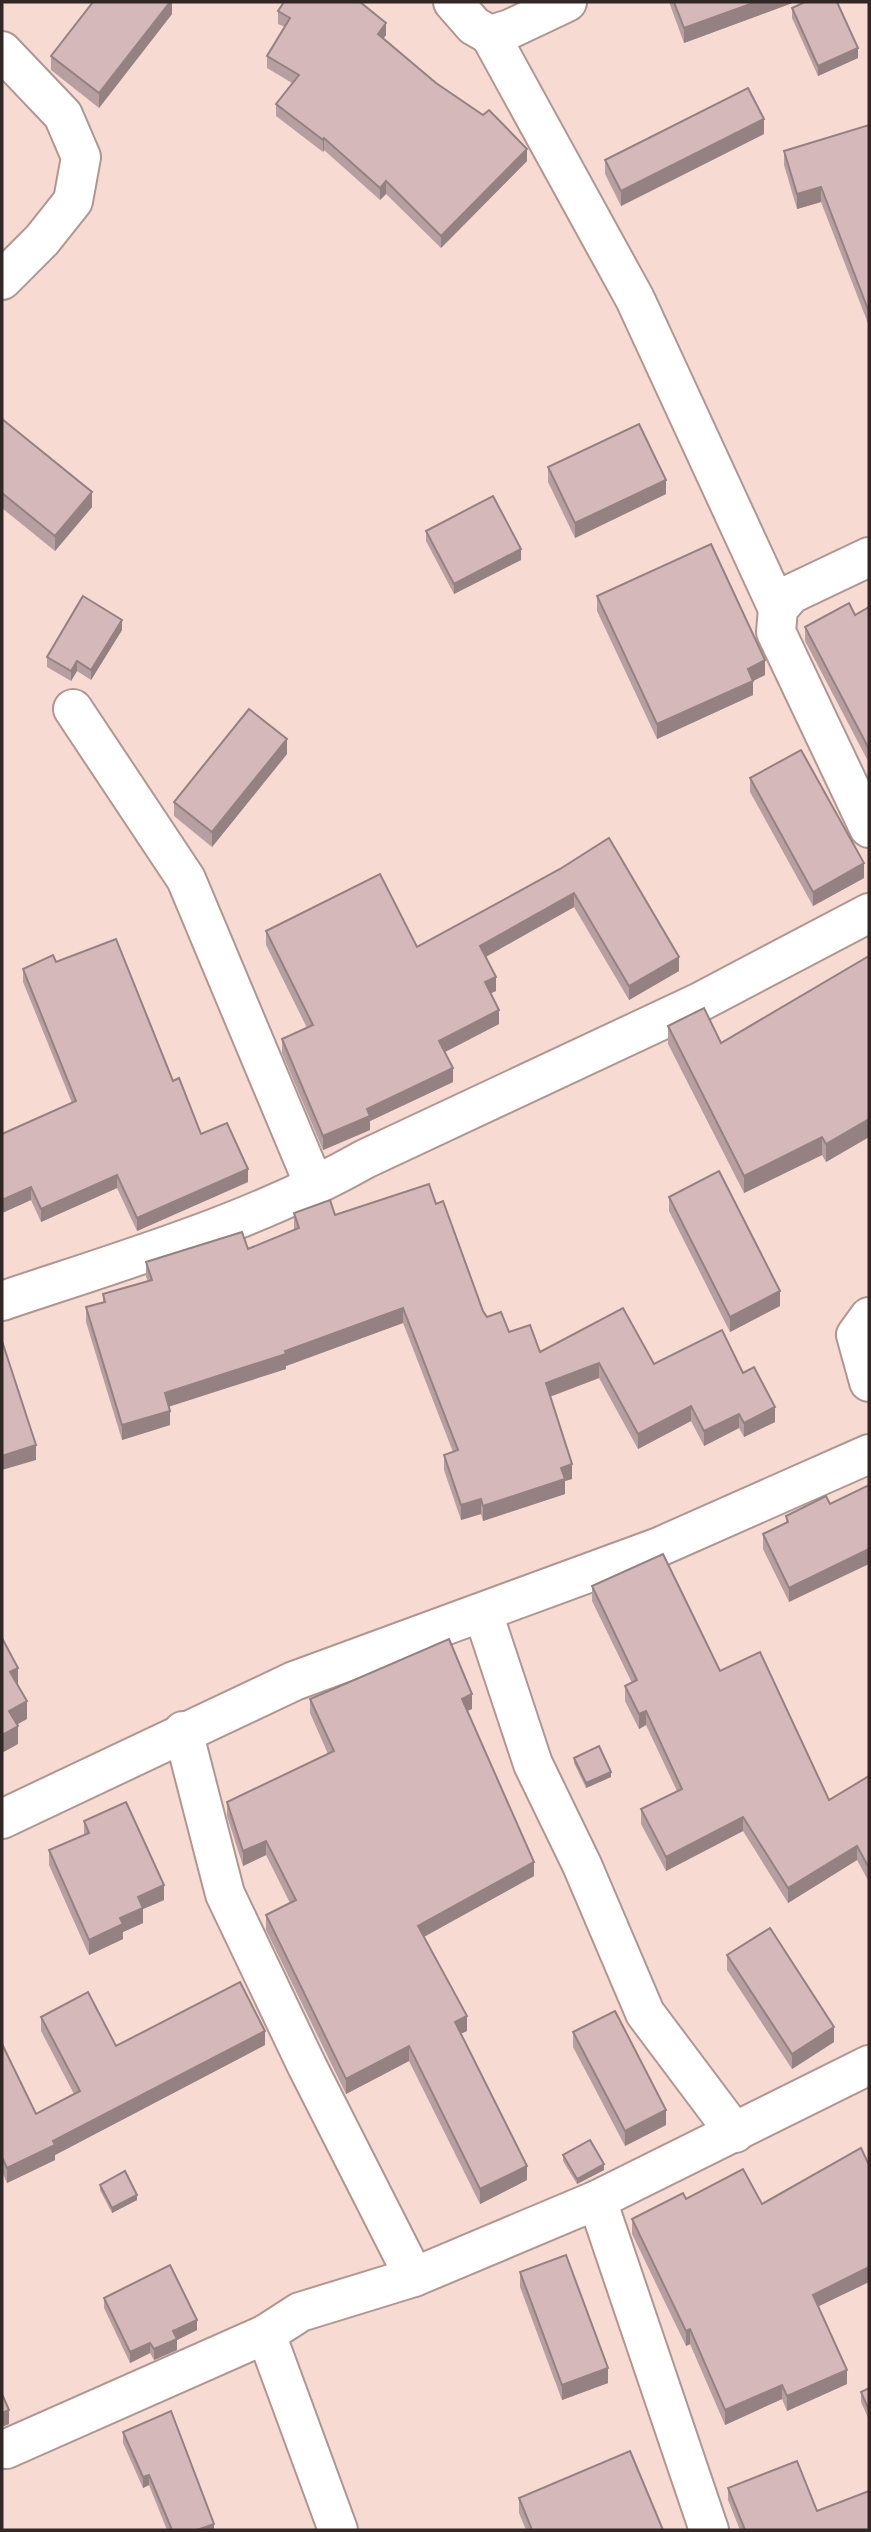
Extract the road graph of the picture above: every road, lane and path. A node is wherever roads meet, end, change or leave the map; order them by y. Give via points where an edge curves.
1 (453, 2) edge
2 (567, 2) edge
3 (490, 34) junction
4 (2, 51) edge
5 (2, 280) edge
6 (869, 557) edge
7 (778, 609) junction
8 (73, 709) dead end
9 (869, 828) edge
10 (869, 913) edge
11 (315, 1187) junction
12 (2, 1301) edge
13 (869, 1317) edge
14 (869, 1382) edge
15 (869, 1454) edge
16 (483, 1613) junction
17 (183, 1731) junction
18 (2, 1819) edge
19 (869, 2065) edge
20 (735, 2133) junction
21 (597, 2200) junction
22 (414, 2277) junction
23 (266, 2334) junction
24 (6, 2449) dead end
25 (338, 2530) edge
26 (709, 2530) edge

1 - 3 street via 474,26
2 - 3 street
3 - 7 street via 635,299
4 - 5 street via 63,115 81,157 73,201
6 - 7 street via 791,594
7 - 9 street via 776,632
8 - 11 street via 186,879
10 - 11 street via 698,1003 365,1159
11 - 12 street via 152,1251
13 - 14 street via 856,1335
15 - 16 street via 659,1547
16 - 17 street via 294,1681
16 - 20 street via 533,1764 645,2013
17 - 18 street
17 - 22 street via 225,1894
19 - 20 street
20 - 21 street
21 - 22 street
21 - 26 street
22 - 23 street via 300,2312
23 - 24 street
23 - 25 street

